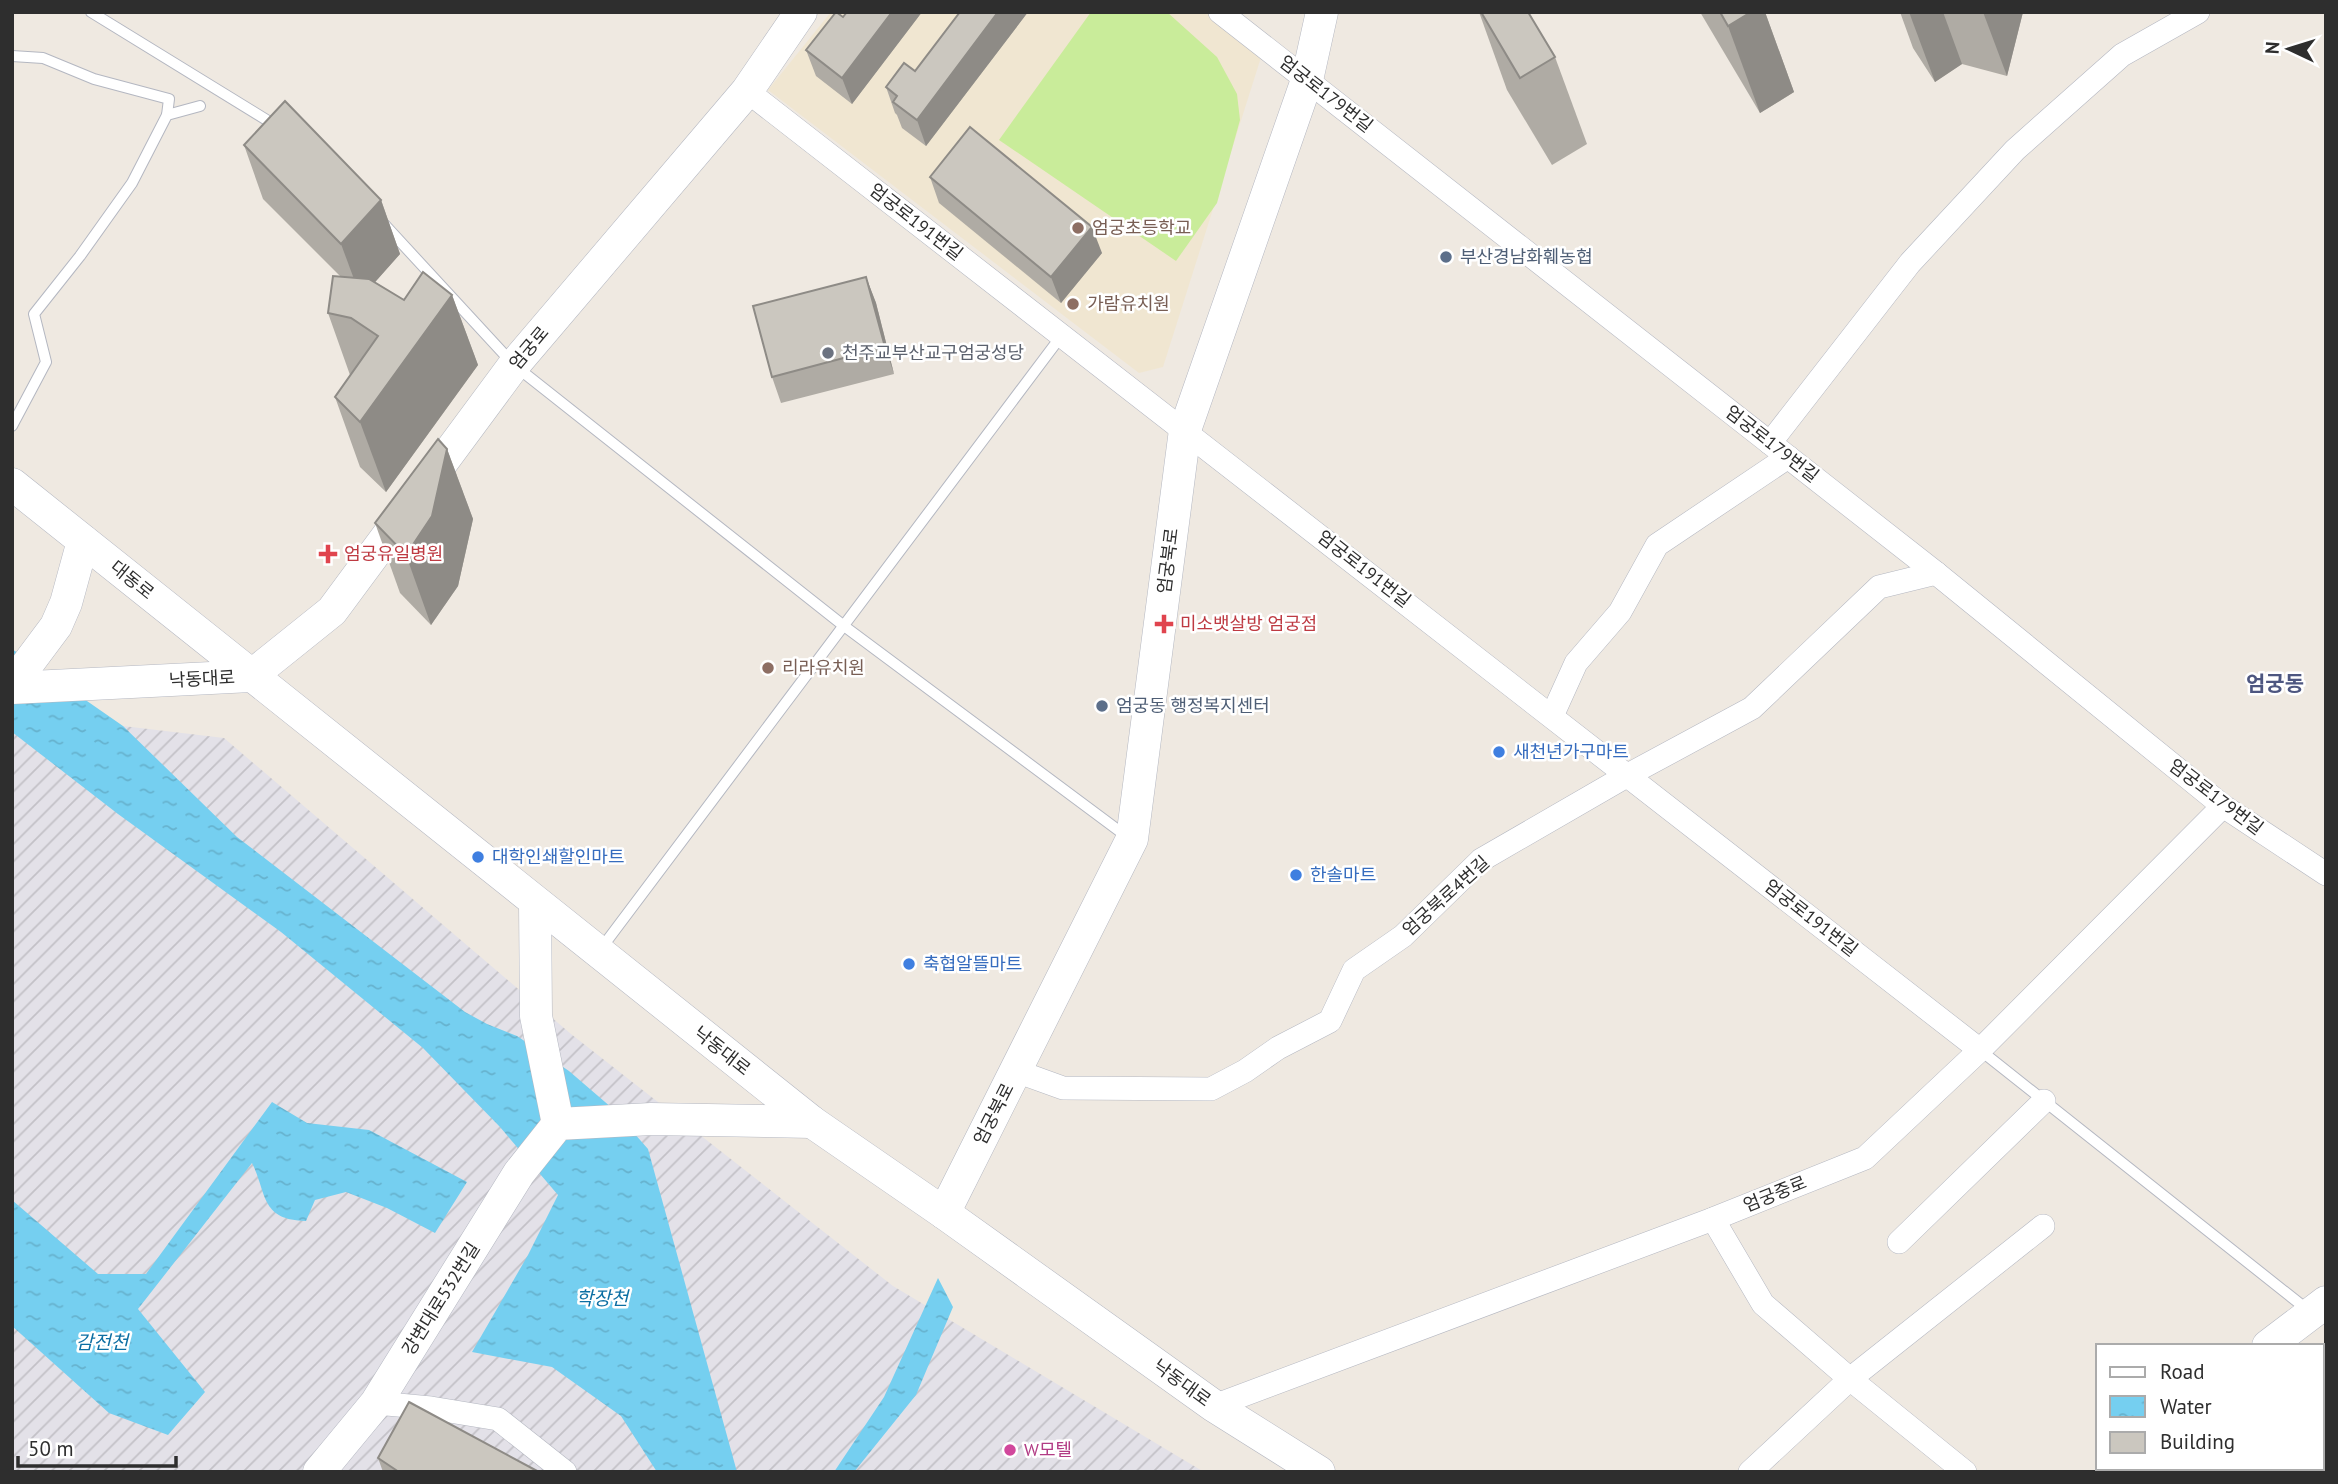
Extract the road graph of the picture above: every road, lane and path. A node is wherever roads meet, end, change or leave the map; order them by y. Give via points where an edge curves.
1 (91, 12) edge
2 (802, 12) edge
3 (1220, 12) edge
4 (1322, 12) edge
5 (2198, 12) edge
6 (12, 55) edge
7 (1307, 80) junction
8 (747, 91) junction
9 (200, 106) dead end
10 (167, 115) junction
11 (293, 136) edge
12 (373, 212) edge
13 (1062, 335) junction
14 (514, 365) junction
15 (12, 426) edge
16 (1185, 430) junction
17 (1779, 450) junction
18 (12, 484) edge
19 (83, 541) junction
20 (1936, 573) junction
21 (844, 626) junction
22 (251, 676) junction
23 (12, 687) edge
24 (1552, 716) junction
25 (1628, 775) junction
26 (2224, 806) junction
27 (1132, 839) junction
28 (2326, 874) edge
29 (534, 902) junction
30 (599, 953) junction
31 (1980, 1050) junction
32 (1016, 1071) junction
33 (2044, 1101) junction
34 (812, 1122) junction
35 (558, 1124) junction
36 (944, 1213) junction
37 (1713, 1219) junction
38 (2043, 1226) dead end
39 (1899, 1242) dead end
40 (2318, 1307) edge
41 (2271, 1344) edge
42 (1850, 1379) junction
43 (376, 1403) junction
44 (1214, 1406) junction
45 (319, 1472) edge
46 (565, 1472) edge
47 (1319, 1472) edge
48 (1750, 1472) edge
49 (1965, 1472) edge

1 - 11 lane
2 - 8 street, 엄궁로
3 - 7 street, 엄궁로179번길
4 - 7 street, 엄궁북로
5 - 17 street via 2122,55 2015,150 1910,263
6 - 10 lane via 43,58 94,79 169,99
7 - 16 street, 엄궁북로
7 - 17 street, 엄궁로179번길
8 - 13 street, 엄궁로191번길
8 - 14 street, 엄궁로
9 - 10 lane
10 - 15 lane via 132,183 34,314 46,362
12 - 14 lane
13 - 16 street, 엄궁로191번길
13 - 21 lane
14 - 21 lane
14 - 22 street, 엄궁로 via 332,611
16 - 24 street, 엄궁로191번길
16 - 27 street, 엄궁북로
17 - 20 street, 엄궁로179번길
17 - 24 street via 1657,545 1620,612 1576,663
18 - 19 street, 대동로
19 - 22 street, 대동로
19 - 23 street via 56,625
20 - 25 street, 엄궁북로4번길 via 1879,587 1752,708
20 - 26 street, 엄궁로179번길
21 - 27 lane
21 - 30 lane
22 - 23 street, 낙동대로
22 - 29 street, 낙동대로
24 - 25 street, 엄궁로191번길
25 - 31 street, 엄궁로191번길
25 - 32 street, 엄궁북로4번길 via 1481,860 1403,936 1353,970 1330,1021 1210,1089 1063,1088
26 - 28 street, 엄궁로179번길
26 - 31 street, 엄궁중로
27 - 32 street, 엄궁북로
29 - 30 street, 낙동대로
29 - 35 street via 536,1016
30 - 34 street, 낙동대로
31 - 33 lane
31 - 37 street, 엄궁중로 via 1865,1158
32 - 36 street, 엄궁북로
33 - 39 street
33 - 40 lane
34 - 35 street via 651,1119
34 - 36 street, 낙동대로
35 - 43 street, 강변대로532번길 via 519,1173
36 - 44 street, 낙동대로
37 - 42 street via 1763,1304
37 - 44 street, 엄궁중로
38 - 42 street
40 - 41 street
42 - 48 street
42 - 49 street
43 - 45 street, 강변대로532번길
43 - 46 street via 498,1419
44 - 47 street, 낙동대로

